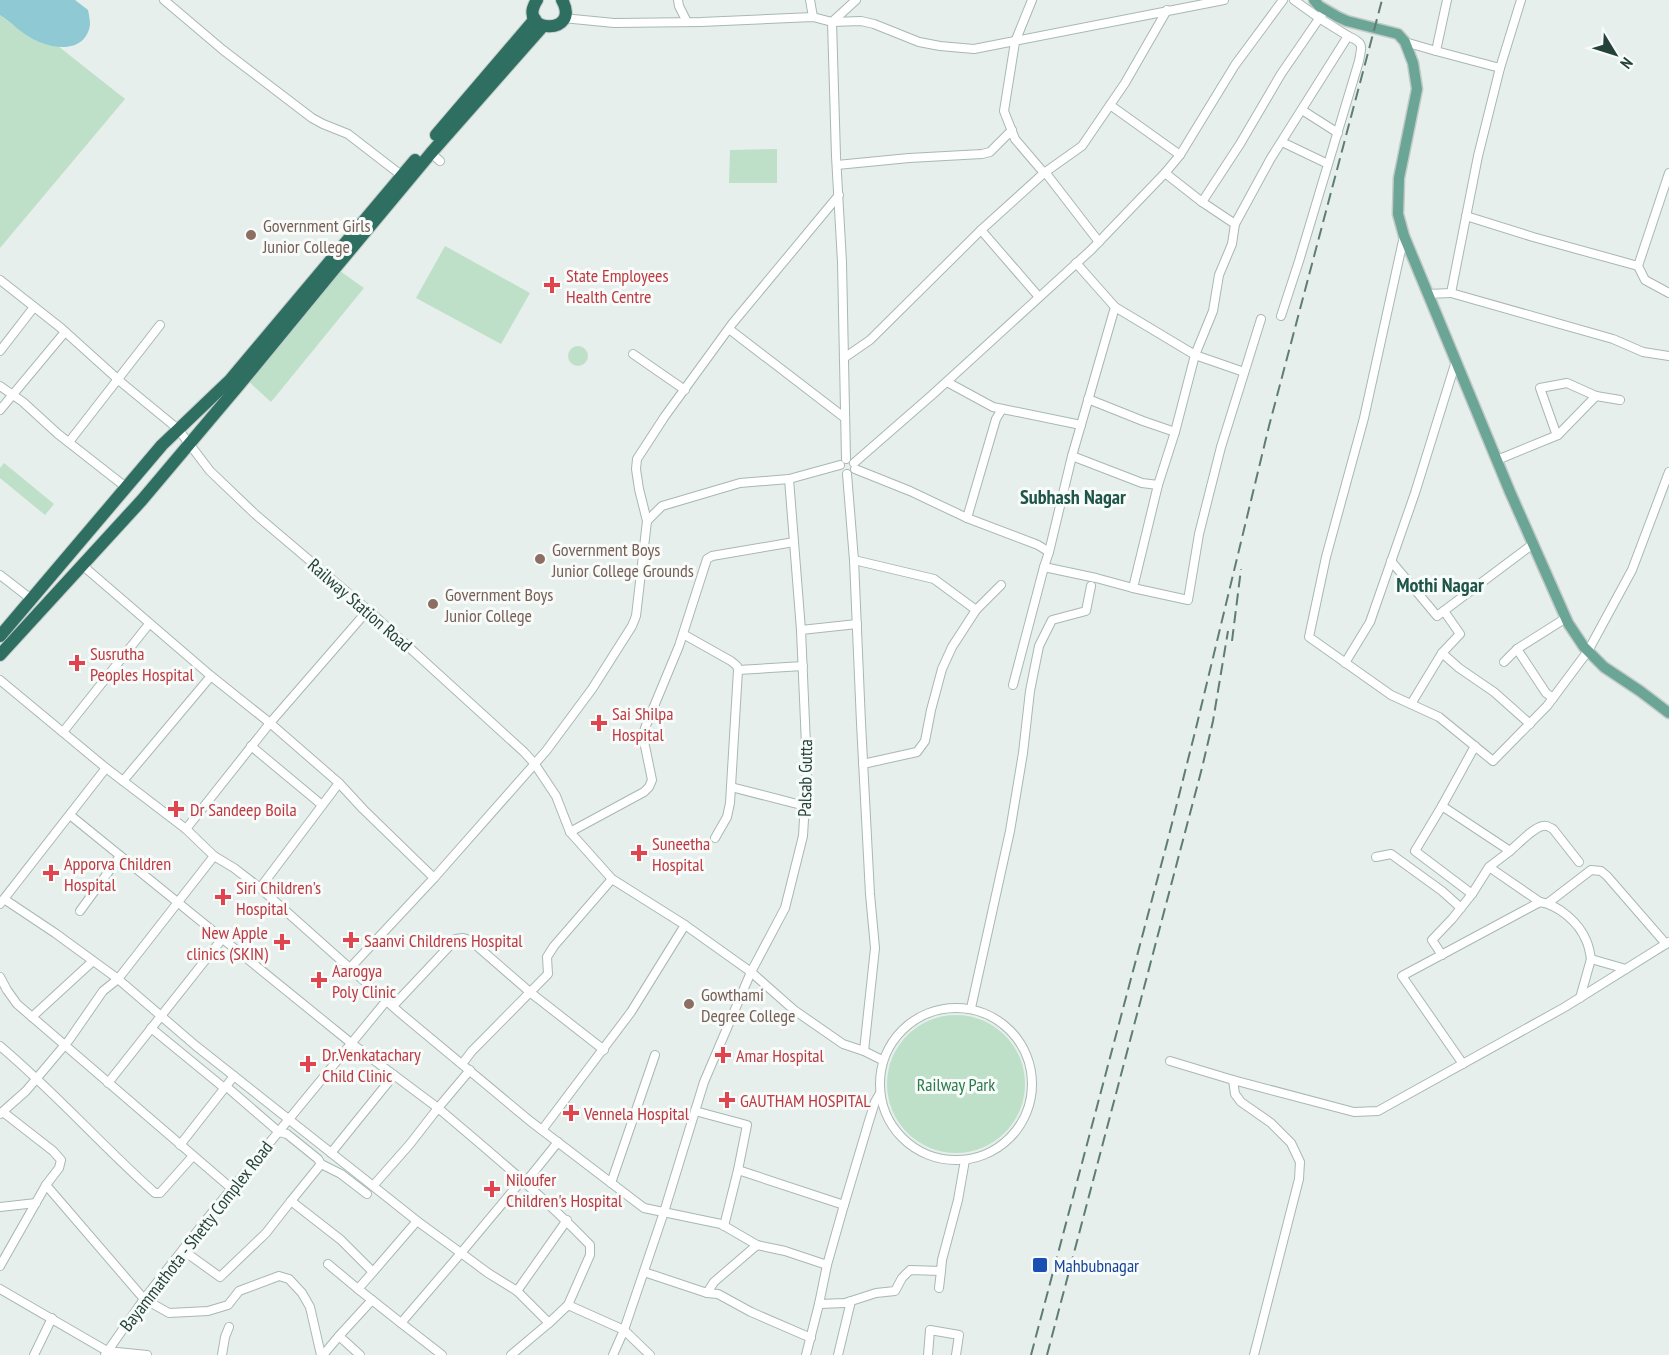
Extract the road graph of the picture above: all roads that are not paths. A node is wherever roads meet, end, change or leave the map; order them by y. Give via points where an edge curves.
1 (164, 0) edge
2 (537, 0) edge
3 (562, 0) edge
4 (678, 0) edge
5 (810, 0) edge
6 (856, 0) edge
7 (1032, 0) edge
8 (1224, 0) edge
9 (1283, 0) edge
10 (1294, 0) edge
11 (1314, 0) edge
12 (1448, 0) edge
13 (1521, 0) edge
14 (1167, 10) junction
15 (1322, 14) junction
16 (813, 17) junction
17 (564, 18) junction
18 (539, 22) junction
19 (687, 22) junction
20 (832, 22) junction
21 (1348, 36) junction
22 (1015, 42) junction
23 (1406, 42) junction
24 (1436, 51) junction
25 (1500, 68) junction
26 (1110, 105) junction
27 (1302, 110) junction
28 (1012, 130) junction
29 (1338, 133) junction
30 (1282, 142) junction
31 (1180, 156) junction
32 (1328, 164) junction
33 (837, 165) junction
34 (1045, 172) junction
35 (1165, 173) junction
36 (1669, 173) edge
37 (401, 175) junction
38 (839, 195) junction
39 (1202, 202) junction
40 (1466, 216) junction
41 (1235, 225) junction
42 (981, 230) junction
43 (1404, 236) junction
44 (1099, 242) junction
45 (1077, 263) junction
46 (1638, 266) junction
47 (0, 280) edge
48 (1451, 293) junction
49 (1669, 293) edge
50 (1428, 294) junction
51 (1039, 297) junction
52 (34, 307) junction
53 (1114, 307) junction
54 (1281, 316) dead end
55 (1261, 319) dead end
56 (160, 325) dead end
57 (729, 329) junction
58 (65, 332) junction
59 (0, 351) edge
60 (633, 354) dead end
61 (1195, 355) junction
62 (1669, 356) edge
63 (844, 358) junction
64 (1456, 361) junction
65 (1244, 372) junction
66 (118, 379) junction
67 (947, 382) junction
68 (0, 386) edge
69 (686, 390) junction
70 (13, 395) junction
71 (1596, 396) junction
72 (1088, 399) junction
73 (1620, 400) dead end
74 (1002, 409) junction
75 (0, 410) edge
76 (845, 418) junction
77 (1081, 424) junction
78 (178, 429) junction
79 (1175, 432) junction
80 (1558, 435) junction
81 (69, 442) junction
82 (190, 444) junction
83 (1072, 456) junction
84 (1497, 460) junction
85 (848, 466) junction
86 (1669, 472) edge
87 (789, 479) junction
88 (1158, 486) junction
89 (127, 488) junction
90 (967, 518) junction
91 (647, 521) junction
92 (794, 542) junction
93 (1533, 544) junction
94 (1049, 552) junction
95 (854, 560) junction
96 (1391, 561) junction
97 (82, 565) junction
98 (1044, 567) junction
99 (0, 575) edge
100 (1001, 585) dead end
101 (1092, 586) dead end
102 (1133, 588) junction
103 (31, 599) junction
104 (368, 610) junction
105 (976, 610) junction
106 (1444, 611) junction
107 (1566, 618) junction
108 (149, 624) junction
109 (857, 624) junction
110 (801, 630) junction
111 (683, 634) junction
112 (0, 636) edge
113 (1517, 650) junction
114 (1588, 651) junction
115 (1442, 653) junction
116 (0, 655) edge
117 (1504, 662) dead end
118 (1345, 663) junction
119 (803, 666) junction
120 (738, 670) junction
121 (211, 676) junction
122 (0, 680) edge
123 (1013, 685) dead end
124 (1553, 698) junction
125 (1411, 704) junction
126 (1669, 713) edge
127 (270, 723) junction
128 (1530, 724) junction
129 (63, 732) junction
130 (251, 746) junction
131 (1475, 746) junction
132 (534, 763) junction
133 (863, 764) junction
134 (106, 768) junction
135 (123, 781) junction
136 (339, 783) junction
137 (731, 787) junction
138 (322, 805) junction
139 (805, 806) junction
140 (1442, 806) junction
141 (70, 815) junction
142 (186, 829) junction
143 (570, 832) junction
144 (715, 838) dead end
145 (1510, 850) junction
146 (120, 856) junction
147 (214, 856) junction
148 (1376, 857) dead end
149 (1578, 862) dead end
150 (1489, 867) junction
151 (434, 878) junction
152 (612, 879) junction
153 (260, 888) junction
154 (1472, 894) junction
155 (2, 902) edge
156 (1544, 902) junction
157 (177, 903) junction
158 (1461, 908) junction
159 (80, 911) dead end
160 (685, 926) junction
161 (222, 939) junction
162 (1668, 943) edge
163 (1442, 955) junction
164 (1591, 959) junction
165 (93, 961) junction
166 (350, 968) junction
167 (1626, 969) junction
168 (750, 972) junction
169 (0, 977) edge
170 (118, 979) junction
171 (531, 993) junction
172 (1580, 998) junction
173 (390, 1003) junction
174 (971, 1008) junction
175 (161, 1015) junction
176 (32, 1017) junction
177 (151, 1028) junction
178 (351, 1043) junction
179 (64, 1045) junction
180 (0, 1046) edge
181 (604, 1050) junction
182 (864, 1051) junction
183 (655, 1055) dead end
184 (882, 1060) junction
185 (1170, 1061) dead end
186 (1463, 1064) junction
187 (466, 1067) junction
188 (394, 1075) junction
189 (234, 1076) junction
190 (37, 1078) junction
191 (1233, 1080) junction
192 (108, 1083) junction
193 (225, 1087) junction
194 (879, 1095) junction
195 (438, 1108) junction
196 (695, 1110) junction
197 (1, 1113) edge
198 (289, 1119) junction
199 (542, 1130) junction
200 (279, 1131) junction
201 (558, 1142) junction
202 (180, 1145) junction
203 (331, 1153) junction
204 (193, 1156) junction
205 (965, 1160) junction
206 (321, 1164) junction
207 (738, 1170) junction
208 (524, 1181) junction
209 (611, 1183) junction
210 (46, 1185) junction
211 (374, 1186) junction
212 (231, 1188) junction
213 (367, 1194) dead end
214 (291, 1201) junction
215 (36, 1203) junction
216 (844, 1205) junction
217 (0, 1207) edge
218 (668, 1213) junction
219 (567, 1220) junction
220 (417, 1221) junction
221 (724, 1226) junction
222 (758, 1245) junction
223 (461, 1253) junction
224 (188, 1254) dead end
225 (328, 1264) dead end
226 (827, 1264) junction
227 (0, 1266) edge
228 (941, 1271) junction
229 (373, 1272) junction
230 (644, 1272) junction
231 (939, 1288) dead end
232 (0, 1289) edge
233 (358, 1289) junction
234 (518, 1291) junction
235 (707, 1293) junction
236 (144, 1299) junction
237 (372, 1300) junction
238 (851, 1301) junction
239 (819, 1304) junction
240 (568, 1305) junction
241 (52, 1318) junction
242 (402, 1323) junction
243 (549, 1323) junction
244 (229, 1327) dead end
245 (624, 1330) junction
246 (339, 1336) junction
247 (811, 1338) junction
248 (106, 1353) edge
249 (34, 1355) edge
250 (147, 1355) edge
251 (222, 1355) edge
252 (322, 1355) edge
253 (360, 1355) edge
254 (442, 1355) edge
255 (511, 1355) edge
256 (613, 1355) edge
257 (650, 1355) edge
258 (806, 1355) edge
259 (838, 1355) edge
260 (928, 1355) edge
261 (956, 1355) edge
262 (1254, 1355) edge

1 - 37 street via 297,107 348,134
2 - 18 highway via 533,9
3 - 17 highway
4 - 19 street
5 - 16 street
6 - 20 street
7 - 22 street
8 - 14 street
9 - 31 street via 1235,65
10 - 15 street
11 - 15 main road
12 - 24 street
13 - 25 street
14 - 22 street
14 - 26 street
15 - 21 street
15 - 23 main road via 1398,34
15 - 39 street
16 - 19 street
16 - 20 street
17 - 18 highway via 548,27
17 - 19 street via 614,23
18 - 37 highway
18 - 82 highway via 436,157
20 - 22 street via 861,21 919,42 974,50
20 - 33 street
21 - 27 street
21 - 29 street via 1360,41 1362,48
22 - 28 street via 1004,111
23 - 24 street
23 - 43 main road via 1417,89 1399,178 1398,214
24 - 25 street
25 - 40 street
26 - 31 street
26 - 34 street via 1082,146
27 - 29 street
27 - 30 street
28 - 33 street via 990,152 982,154
28 - 34 street
29 - 32 street
30 - 32 street
30 - 41 street
31 - 35 street
32 - 54 street
33 - 38 street
34 - 42 street
34 - 44 street
35 - 39 street
35 - 44 street
36 - 46 street
37 - 78 highway via 230,380
38 - 57 street
38 - 63 street
39 - 41 street
40 - 46 street
40 - 48 street
41 - 61 street via 1219,275 1213,311
42 - 51 street
42 - 63 street via 870,340
43 - 50 main road
43 - 118 street via 1364,418 1309,637
44 - 45 street
45 - 51 street
45 - 53 street
46 - 49 street via 1645,280
47 - 52 street, Railway Station Road
48 - 50 street
48 - 62 street via 1613,339 1643,352
50 - 64 main road
51 - 67 street
52 - 58 street, Railway Station Road
52 - 59 street
53 - 61 street
53 - 72 street
55 - 65 street
56 - 66 street
57 - 69 street
57 - 76 street
58 - 66 street, Railway Station Road
58 - 70 street
60 - 69 street
61 - 65 street
61 - 79 street
63 - 76 street
64 - 84 main road
64 - 96 street
65 - 102 street via 1221,447 1188,600
66 - 78 street, Railway Station Road
66 - 81 street
67 - 74 street
67 - 85 street
68 - 70 street
69 - 91 street via 637,459
70 - 75 street
70 - 81 street
71 - 73 street
71 - 80 street
71 - 80 street via 1568,383 1540,388
72 - 77 street
72 - 79 street
74 - 77 street
74 - 90 street
76 - 85 street
77 - 83 street
78 - 82 street, Railway Station Road
78 - 89 highway
79 - 88 street
80 - 84 street
81 - 89 street
82 - 97 highway
82 - 104 street, Railway Station Road via 210,471 255,514
83 - 88 street
83 - 94 street
84 - 93 main road
85 - 87 street
85 - 90 street
85 - 95 street
86 - 114 street via 1632,570
87 - 91 street via 740,483 662,506
87 - 92 street, Palsab Gutta
88 - 102 street
89 - 103 highway
90 - 94 street
91 - 132 street via 636,616 592,688
92 - 110 street, Palsab Gutta
92 - 111 street via 707,559
93 - 106 street
93 - 107 main road
94 - 98 street
95 - 105 street via 934,579
95 - 109 street
96 - 106 street via 1437,616
96 - 118 street via 1370,622
97 - 108 street
97 - 116 highway
98 - 102 street
98 - 123 street
99 - 103 street
100 - 105 street
101 - 174 street via 1086,611 1052,620 1039,646 1010,831
103 - 112 highway
104 - 127 street
104 - 132 street, Railway Station Road
105 - 133 street via 942,669 925,741 917,752
106 - 115 street via 1460,634
107 - 113 street
107 - 114 main road
108 - 121 street
108 - 129 street
109 - 110 street
109 - 133 street
110 - 119 street, Palsab Gutta
111 - 120 street
111 - 143 street via 643,735 652,780 649,787
113 - 117 street
113 - 124 street
114 - 124 street
114 - 126 main road
115 - 125 street
115 - 128 street
118 - 125 street via 1391,696
119 - 120 street
119 - 139 street, Palsab Gutta
120 - 137 street
121 - 127 street
121 - 135 street
122 - 129 street
124 - 128 street
125 - 131 street via 1439,717
127 - 130 street
127 - 136 street
128 - 131 street via 1493,762
129 - 134 street
130 - 138 street
130 - 142 street
131 - 140 street
132 - 143 street, Railway Station Road via 556,795
132 - 151 street
133 - 182 street via 875,948
134 - 135 street
134 - 141 street
135 - 142 street
136 - 138 street
136 - 151 street
137 - 139 street
137 - 144 street via 727,817
138 - 153 street
139 - 168 street, Palsab Gutta via 803,836 785,908
140 - 145 street
140 - 154 street via 1415,851
141 - 146 street
141 - 155 street
142 - 147 street
143 - 152 street
145 - 149 street via 1537,829 1548,826
145 - 150 street
146 - 157 street
146 - 159 street
147 - 153 street
147 - 157 street
148 - 158 street via 1391,854
150 - 154 street
150 - 156 street
151 - 166 street
152 - 160 street
152 - 171 street via 554,946 547,957 548,974
153 - 166 street
154 - 158 street
155 - 165 street
156 - 162 street via 1596,869 1607,876
156 - 163 street
156 - 164 street via 1576,924 1587,941
157 - 161 street
157 - 170 street
158 - 163 street via 1432,940
160 - 168 street
160 - 181 street
161 - 175 street
161 - 178 street
162 - 167 street
163 - 186 street via 1402,976
164 - 167 street
164 - 172 street
165 - 170 street
165 - 176 street
166 - 173 street
167 - 172 street
168 - 182 street via 794,1010 843,1044
168 - 196 street, Palsab Gutta
169 - 176 street via 17,1004
170 - 175 street
170 - 179 street via 103,991
171 - 173 street, Bayammathota - Shetty Complex Road via 463,938 456,939
171 - 181 street
171 - 187 street via 472,1051
172 - 186 street
173 - 178 street, Bayammathota - Shetty Complex Road
173 - 187 street
174 - 184 street via 934,1010 917,1018 890,1043
174 - 205 street via 992,1016 1010,1030 1024,1048 1032,1086 1029,1106 1009,1139 993,1151
175 - 177 street
175 - 189 street
176 - 179 street
177 - 192 street
177 - 193 street
178 - 188 street
178 - 198 street, Bayammathota - Shetty Complex Road
179 - 190 street
179 - 192 street
180 - 190 street
181 - 199 street
182 - 184 street
183 - 209 street
184 - 194 street
185 - 191 street
186 - 191 street via 1378,1111 1354,1112
187 - 195 street
187 - 199 street
188 - 195 street
188 - 203 street
189 - 193 street
189 - 198 street
190 - 197 street
190 - 204 street via 155,1193 160,1193
191 - 262 street via 1234,1094 1291,1143 1300,1162
192 - 202 street
193 - 200 street
193 - 202 street
194 - 205 street via 886,1118 899,1137 918,1152 941,1160
194 - 216 street
195 - 208 street
195 - 211 street
196 - 207 street via 747,1125
196 - 218 street, Palsab Gutta
197 - 210 street via 60,1158
198 - 200 street, Bayammathota - Shetty Complex Road
198 - 203 street
199 - 201 street
200 - 206 street
200 - 212 street, Bayammathota - Shetty Complex Road
201 - 208 street
201 - 209 street
202 - 204 street
203 - 211 street
204 - 212 street
205 - 228 street
206 - 213 street
206 - 214 street
207 - 216 street
207 - 221 street
208 - 219 street
208 - 223 street
209 - 218 street via 644,1208
210 - 215 street
210 - 236 street
211 - 220 street
212 - 236 street, Bayammathota - Shetty Complex Road
214 - 224 street via 266,1233 220,1277
214 - 229 street via 341,1240
215 - 217 street
215 - 227 street
216 - 226 street
218 - 221 street
218 - 230 street, Palsab Gutta
219 - 234 street
219 - 240 street via 590,1245 590,1255
220 - 223 street
220 - 229 street
221 - 222 street
222 - 226 street
222 - 235 street via 714,1282
223 - 234 street
223 - 242 street
225 - 233 street
226 - 239 street
228 - 231 street
228 - 238 street via 910,1270 895,1291
229 - 233 street
230 - 235 street
230 - 245 street, Palsab Gutta
232 - 241 street
233 - 237 street
234 - 243 street
235 - 247 street via 718,1294
236 - 248 street, Bayammathota - Shetty Complex Road
236 - 252 street via 169,1313 208,1311 228,1305 239,1291 279,1276 289,1279 310,1307
237 - 242 street
237 - 246 street
238 - 239 street
238 - 259 street
239 - 247 street
240 - 243 street
240 - 245 street
241 - 248 street
241 - 249 street
242 - 254 street
243 - 255 street
244 - 251 street
245 - 256 street, Palsab Gutta
245 - 257 street
246 - 252 street
246 - 253 street
247 - 258 street
248 - 250 street
260 - 261 street via 930,1330 959,1335

